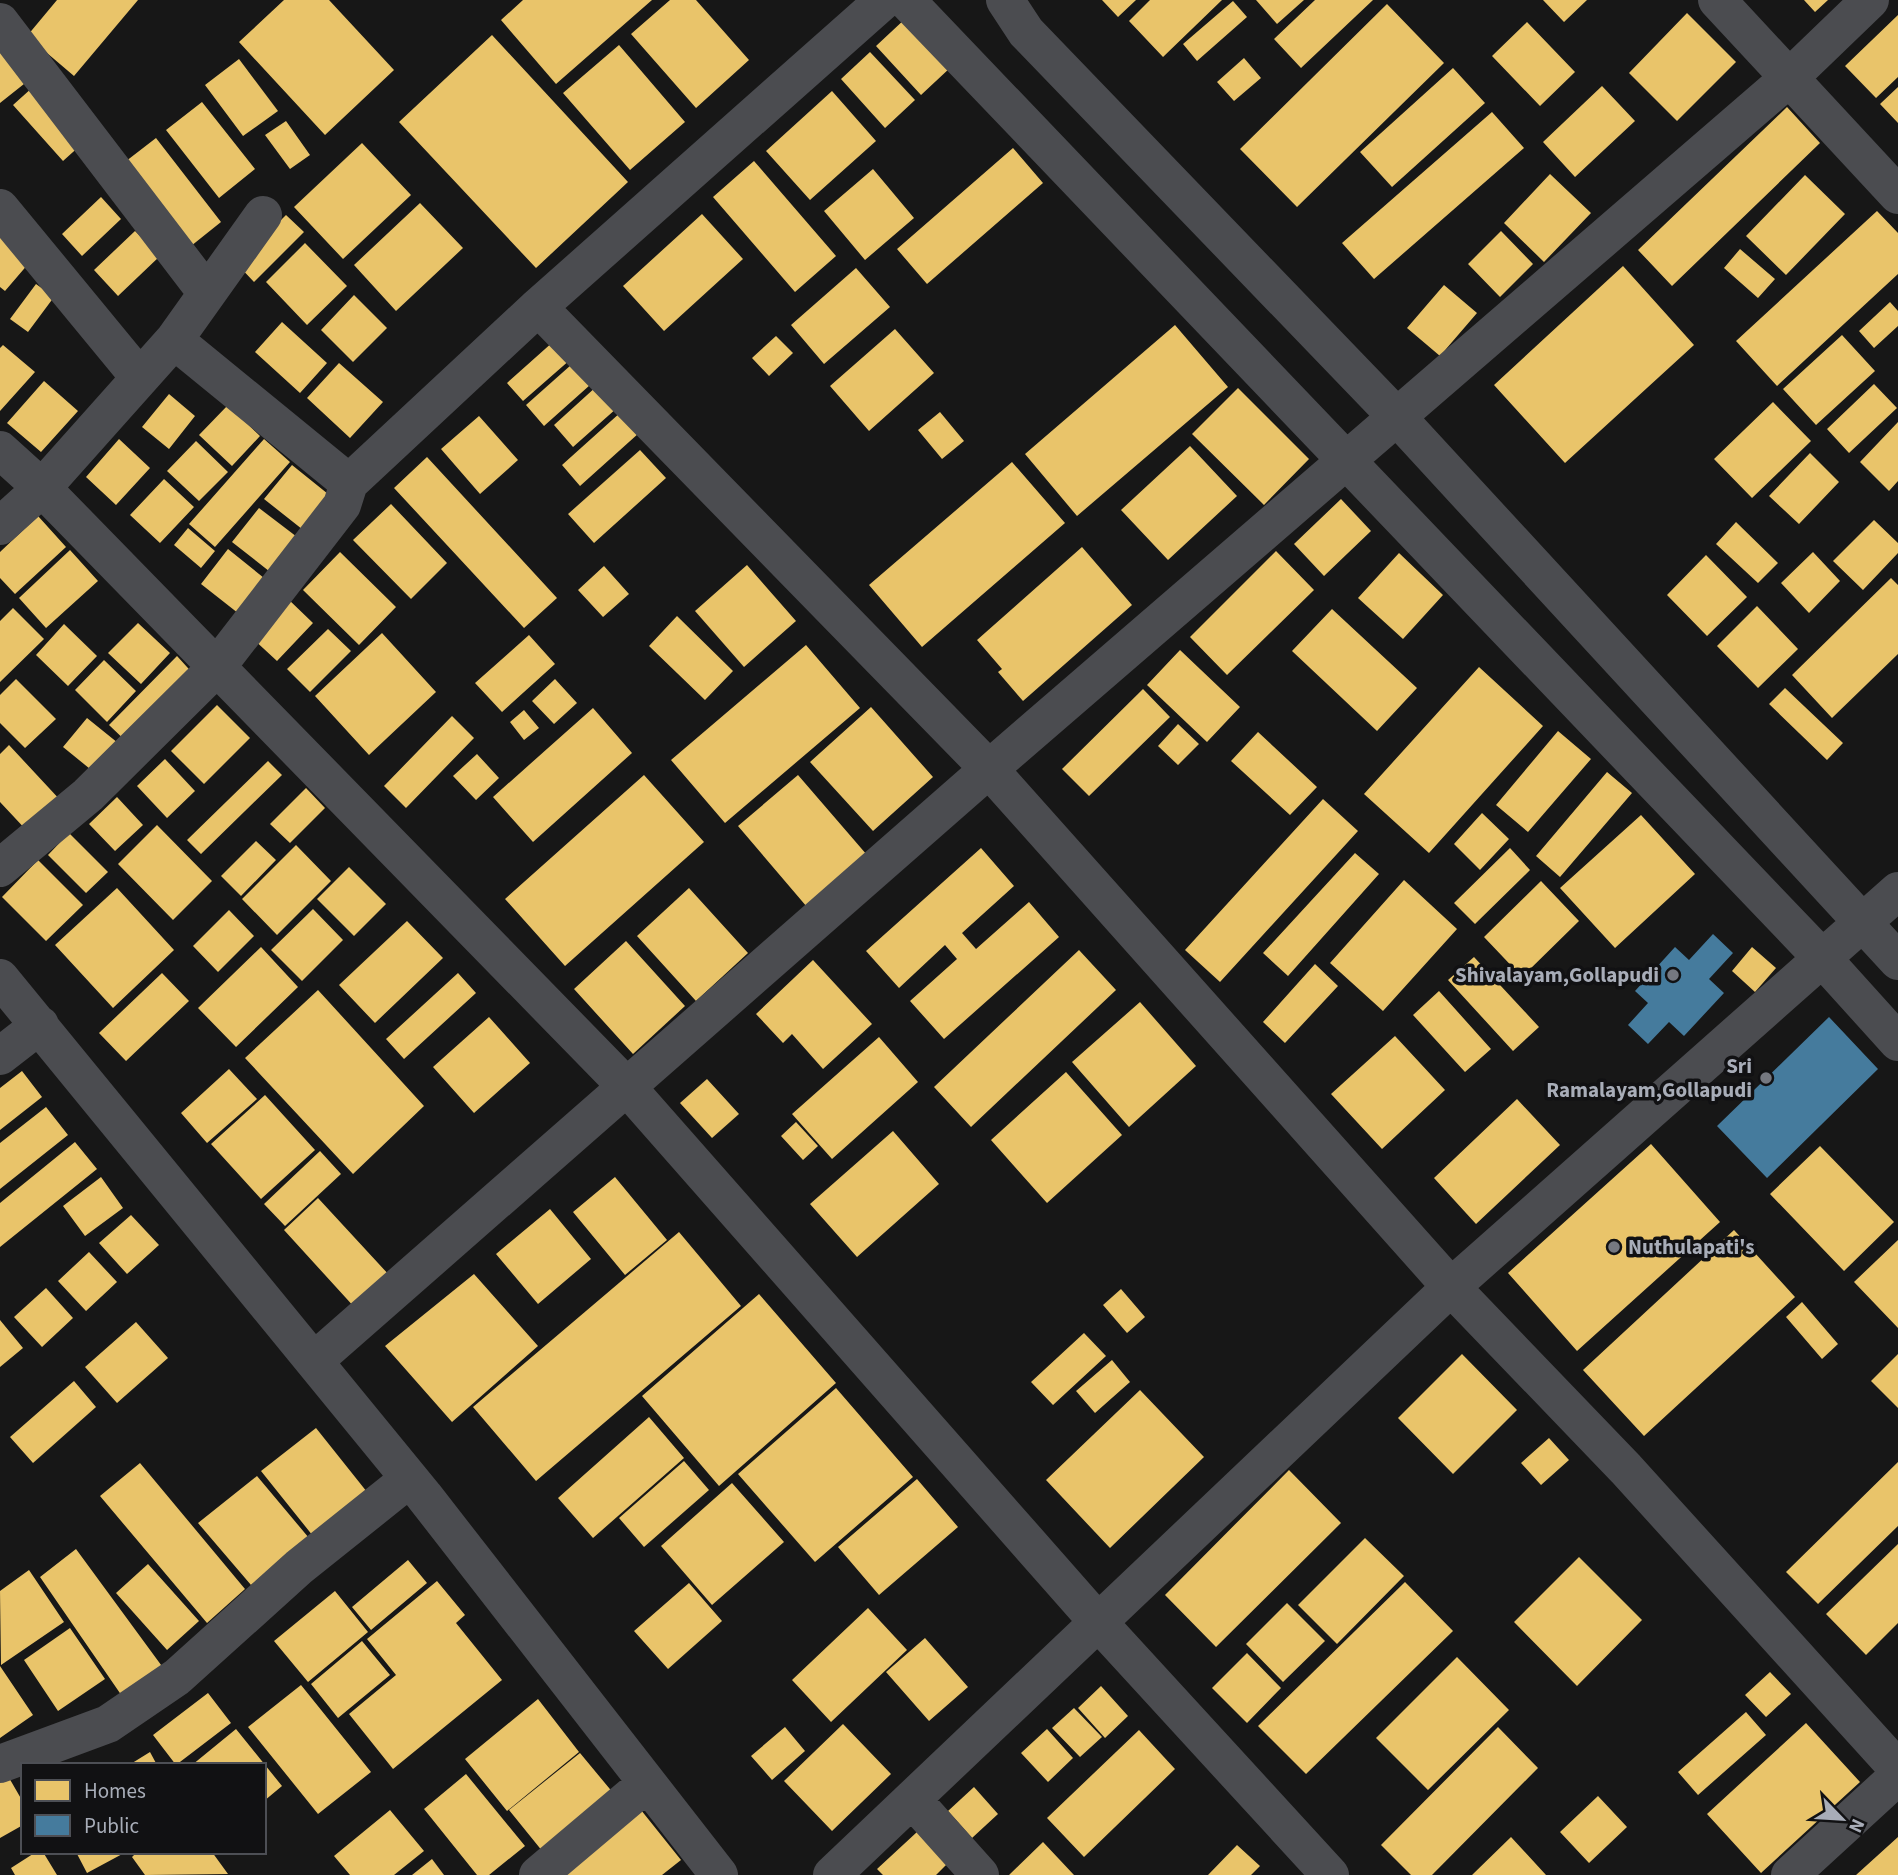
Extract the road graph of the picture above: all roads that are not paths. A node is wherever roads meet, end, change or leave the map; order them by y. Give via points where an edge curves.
1 (884, 0) edge
2 (906, 0) edge
3 (1005, 0) edge
4 (1717, 0) edge
5 (1870, 0) edge
6 (0, 22) edge
7 (1788, 79) junction
8 (1898, 195) edge
9 (0, 208) edge
10 (263, 215) dead end
11 (206, 292) junction
12 (538, 307) junction
13 (174, 340) junction
14 (140, 377) junction
15 (1397, 417) junction
16 (0, 450) edge
17 (1346, 461) junction
18 (349, 483) junction
19 (42, 488) junction
20 (0, 526) edge
21 (216, 668) junction
22 (989, 769) junction
23 (0, 869) edge
24 (1898, 891) edge
25 (1864, 923) junction
26 (1823, 959) junction
27 (1898, 961) edge
28 (0, 978) edge
29 (40, 1025) junction
30 (1898, 1042) edge
31 (0, 1056) edge
32 (626, 1086) junction
33 (1451, 1287) junction
34 (314, 1361) junction
35 (409, 1479) junction
36 (1098, 1622) junction
37 (0, 1764) edge
38 (1898, 1769) edge
39 (1898, 1776) edge
40 (647, 1783) junction
41 (912, 1799) junction
42 (538, 1875) edge
43 (719, 1875) edge
44 (832, 1875) edge
45 (980, 1875) edge
46 (1330, 1875) edge
47 (1790, 1875) edge

1 - 12 street
2 - 17 street
3 - 15 street via 1026,32
4 - 7 street
5 - 7 street
6 - 11 street
7 - 8 street
7 - 15 street
9 - 14 street
10 - 11 street
11 - 13 street
12 - 18 street
12 - 22 street
13 - 14 street
13 - 18 street
14 - 19 street
15 - 17 street
15 - 25 street
16 - 19 street
17 - 22 street
17 - 26 street
18 - 21 street via 342,505
19 - 20 street
19 - 21 street
21 - 23 street via 88,794
21 - 32 street
22 - 32 street
22 - 33 street
24 - 25 street
25 - 26 street
25 - 27 street
26 - 30 street
26 - 33 street
28 - 29 street
29 - 31 street
29 - 34 street
32 - 34 street
32 - 36 street
33 - 36 street
33 - 38 street via 1626,1469
34 - 35 street
35 - 37 street via 299,1567 177,1677 108,1724
35 - 40 street
36 - 41 street
36 - 46 street
39 - 47 street
40 - 42 street
40 - 43 street
41 - 44 street
41 - 45 street

